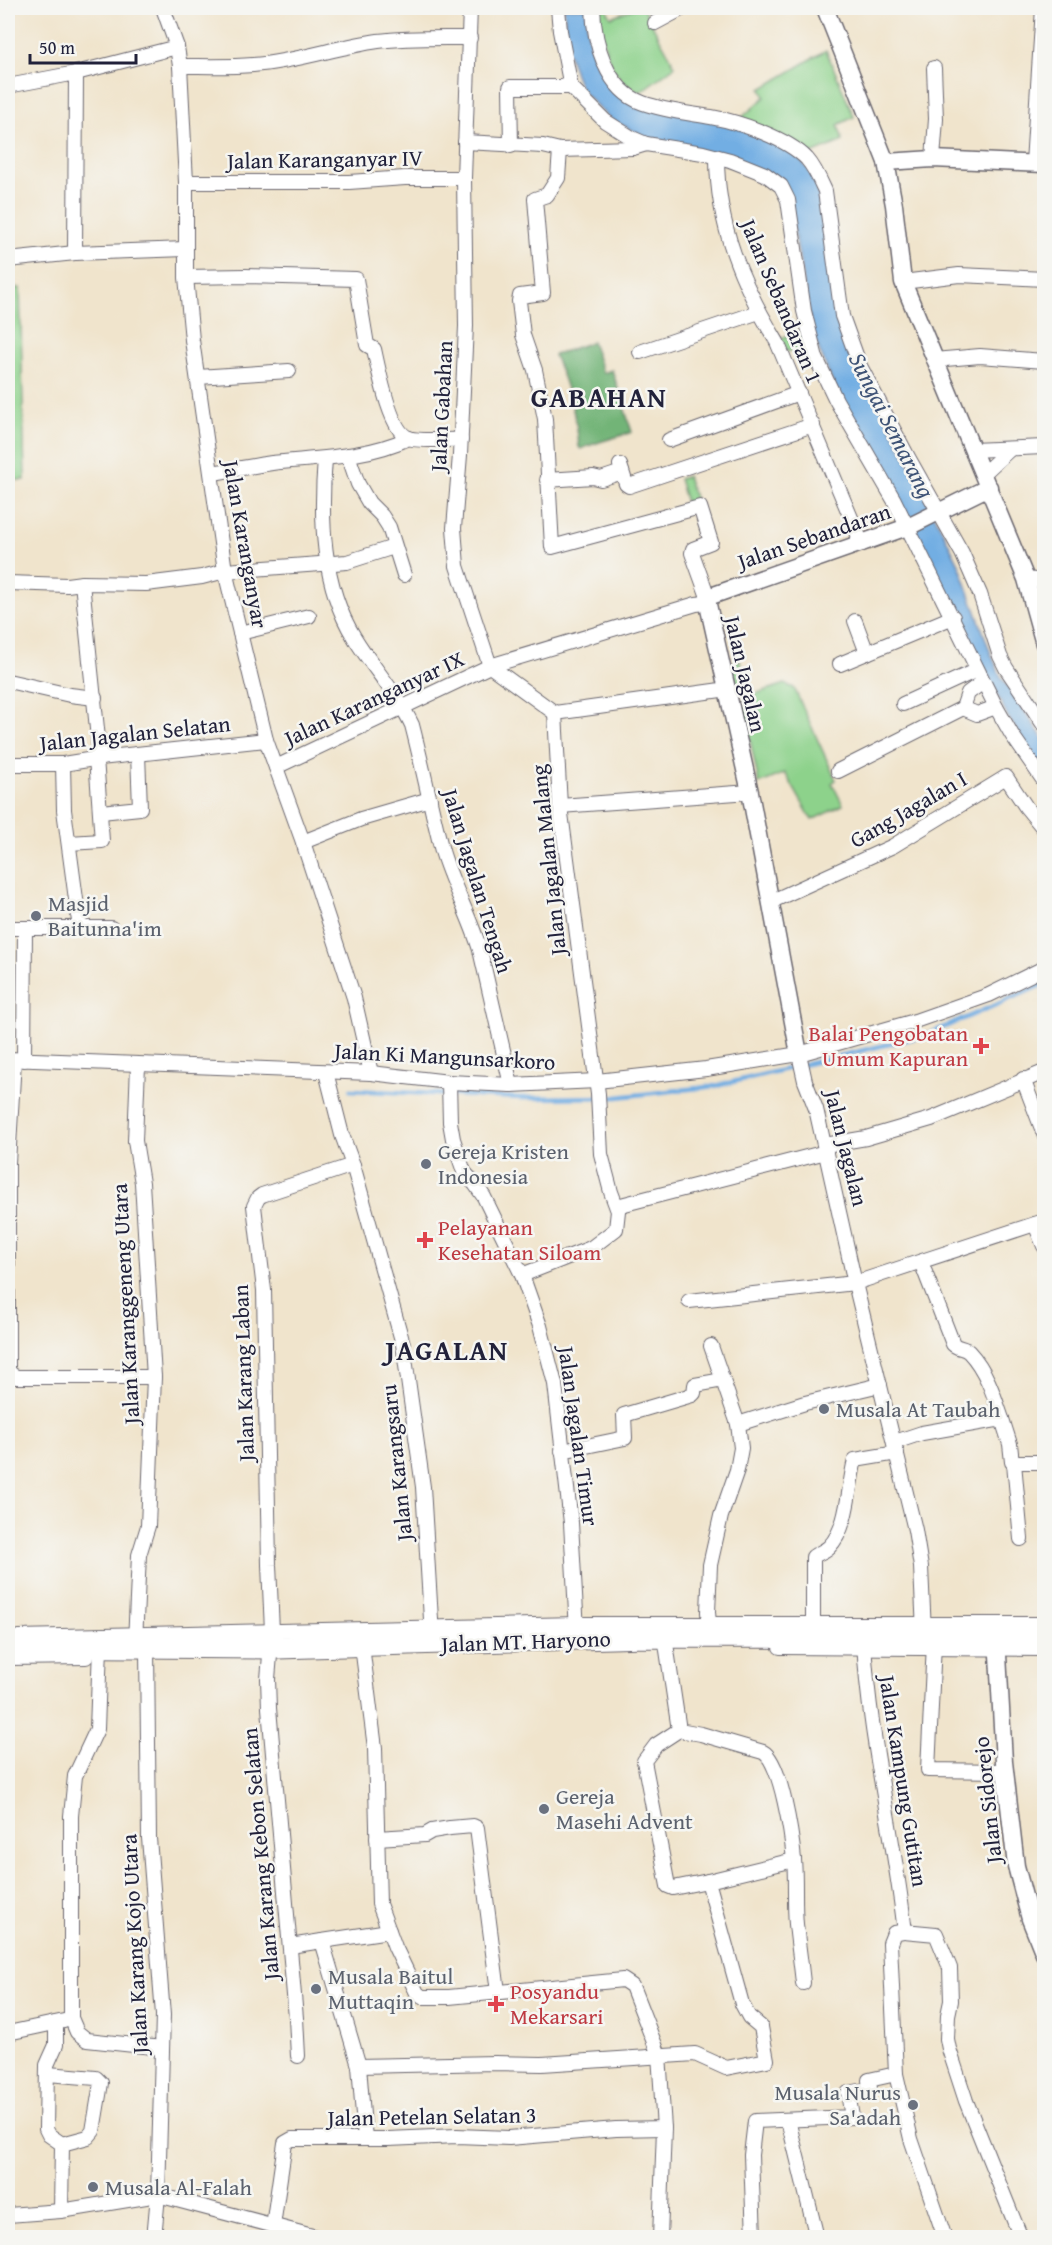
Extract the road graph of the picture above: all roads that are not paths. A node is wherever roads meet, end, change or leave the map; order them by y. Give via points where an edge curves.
1 (163, 8) edge
2 (470, 8) edge
3 (558, 8) edge
4 (593, 8) edge
5 (683, 8) edge
6 (825, 8) edge
7 (1043, 8) edge
8 (656, 23) dead end
9 (470, 38) junction
10 (177, 47) junction
11 (180, 66) junction
12 (1041, 66) edge
13 (934, 68) dead end
14 (76, 73) junction
15 (572, 87) junction
16 (9, 89) edge
17 (465, 142) junction
18 (646, 144) junction
19 (511, 146) junction
20 (560, 150) junction
21 (717, 157) junction
22 (933, 159) junction
23 (886, 162) junction
24 (1039, 164) edge
25 (464, 178) junction
26 (186, 182) junction
27 (186, 249) junction
28 (75, 253) junction
29 (8, 260) edge
30 (186, 277) junction
31 (1044, 279) edge
32 (903, 282) junction
33 (759, 312) junction
34 (640, 352) dead end
35 (934, 360) junction
36 (1044, 361) edge
37 (288, 371) dead end
38 (198, 377) junction
39 (799, 393) junction
40 (813, 425) junction
41 (409, 438) junction
42 (461, 440) junction
43 (669, 440) dead end
44 (1044, 447) edge
45 (1010, 449) junction
46 (972, 450) junction
47 (348, 455) junction
48 (325, 459) junction
49 (212, 473) junction
50 (547, 480) junction
51 (986, 481) junction
52 (938, 513) junction
53 (909, 527) junction
54 (862, 544) junction
55 (394, 546) junction
56 (328, 564) junction
57 (225, 571) junction
58 (404, 575) dead end
59 (1026, 579) junction
60 (1044, 581) edge
61 (8, 583) edge
62 (82, 583) junction
63 (707, 600) junction
64 (309, 616) dead end
65 (953, 617) junction
66 (855, 621) dead end
67 (240, 633) junction
68 (1044, 644) edge
69 (867, 653) junction
70 (840, 664) dead end
71 (490, 666) junction
72 (980, 676) junction
73 (8, 681) edge
74 (728, 689) junction
75 (95, 698) junction
76 (903, 704) dead end
77 (403, 707) junction
78 (996, 707) junction
79 (963, 708) junction
80 (555, 713) junction
81 (1044, 725) edge
82 (266, 740) junction
83 (138, 754) junction
84 (98, 758) junction
85 (8, 764) edge
86 (63, 764) junction
87 (276, 767) junction
88 (838, 771) dead end
89 (1044, 781) edge
90 (750, 792) junction
91 (430, 799) junction
92 (560, 806) junction
93 (101, 812) junction
94 (1044, 829) edge
95 (303, 842) junction
96 (69, 843) junction
97 (770, 902) junction
98 (8, 928) edge
99 (111, 928) dead end
100 (24, 929) junction
101 (80, 929) junction
102 (1044, 968) edge
103 (800, 1058) junction
104 (15, 1060) edge
105 (138, 1065) junction
106 (326, 1072) junction
107 (370, 1072) junction
108 (1044, 1072) edge
109 (1023, 1079) junction
110 (510, 1085) junction
111 (448, 1090) junction
112 (598, 1093) junction
113 (1044, 1134) edge
114 (826, 1148) junction
115 (353, 1165) junction
116 (617, 1206) junction
117 (1040, 1222) edge
118 (1044, 1246) edge
119 (921, 1262) junction
120 (522, 1275) junction
121 (855, 1283) junction
122 (689, 1301) dead end
123 (8, 1323) edge
124 (711, 1346) dead end
125 (154, 1377) junction
126 (723, 1380) junction
127 (880, 1385) junction
128 (1002, 1419) junction
129 (738, 1424) junction
130 (896, 1447) junction
131 (562, 1451) junction
132 (1044, 1462) edge
133 (1014, 1463) junction
134 (1022, 1539) dead end
135 (1044, 1624) edge
136 (734, 1630) junction
137 (577, 1631) junction
138 (710, 1631) junction
139 (813, 1631) junction
140 (656, 1636) junction
141 (874, 1637) junction
142 (929, 1637) junction
143 (1044, 1638) edge
144 (426, 1642) junction
145 (761, 1643) junction
146 (997, 1643) junction
147 (141, 1646) junction
148 (271, 1646) junction
149 (13, 1647) edge
150 (1044, 1649) edge
151 (362, 1650) junction
152 (99, 1652) junction
153 (679, 1730) junction
154 (1005, 1771) junction
155 (377, 1838) junction
156 (794, 1860) junction
157 (708, 1881) junction
158 (389, 1931) junction
159 (904, 1931) junction
160 (322, 1941) junction
161 (290, 1946) junction
162 (1044, 1953) edge
163 (803, 1983) dead end
164 (498, 1992) junction
165 (71, 2018) junction
166 (56, 2023) junction
167 (8, 2033) edge
168 (162, 2048) junction
169 (659, 2055) junction
170 (298, 2056) dead end
171 (359, 2066) junction
172 (48, 2074) junction
173 (896, 2074) junction
174 (788, 2120) junction
175 (664, 2128) junction
176 (365, 2139) junction
177 (62, 2144) junction
178 (158, 2195) junction
179 (61, 2211) junction
180 (8, 2215) edge
181 (273, 2226) junction
182 (154, 2238) edge
183 (320, 2238) edge
184 (660, 2238) edge
185 (754, 2238) edge
186 (817, 2238) edge
187 (945, 2238) edge
188 (1021, 2238) edge

1 - 10 street, Jalan Karanganyar
2 - 9 street, Jalan Gabahan
3 - 15 street
4 - 52 street via 603,62 610,76 631,97 641,103 754,130 795,149 818,175 825,191 837,287 850,340 879,404
5 - 8 street
6 - 23 street
7 - 12 street
9 - 11 street via 378,41 253,65
9 - 17 street, Jalan Gabahan
10 - 11 street, Jalan Karanganyar
10 - 14 street
11 - 26 street, Jalan Karanganyar
12 - 24 street
13 - 22 street
14 - 16 street
14 - 28 street
15 - 18 street via 605,122
15 - 19 street via 510,87
17 - 19 street
17 - 25 street, Jalan Gabahan
18 - 20 street via 633,148
18 - 21 street
19 - 20 street
20 - 50 street via 558,178 547,195 535,199 543,293 520,296 519,301 545,418
21 - 33 street, Jalan Sebandaran 1 via 724,226
21 - 53 street via 765,174 782,186 790,211 804,311 816,358
22 - 23 street
22 - 24 street
23 - 32 street
25 - 26 street, Jalan Karanganyar IV
25 - 42 street, Jalan Gabahan via 466,326
26 - 27 street, Jalan Karanganyar
27 - 28 street
27 - 30 street, Jalan Karanganyar
28 - 29 street
30 - 38 street, Jalan Karanganyar
30 - 41 street via 356,279 367,345 374,348 389,408 398,427
31 - 32 street via 959,275
32 - 35 street
33 - 34 street
33 - 39 street, Jalan Sebandaran 1
35 - 36 street via 980,356
35 - 46 street
37 - 38 street
38 - 49 street, Jalan Karanganyar
39 - 40 street, Jalan Sebandaran 1
39 - 43 street
40 - 50 street via 629,486 621,469 601,479
40 - 54 street, Jalan Sebandaran 1
41 - 42 street
41 - 47 street
42 - 71 street, Jalan Gabahan via 454,555
44 - 45 street
45 - 46 street
45 - 51 street
46 - 51 street
47 - 48 street
47 - 55 street via 358,484 389,527
48 - 49 street
48 - 56 street, Jalan Jagalan Tengah via 324,534
49 - 57 street, Jalan Karanganyar
50 - 63 street via 552,547 701,508 711,542 692,553
51 - 52 street
51 - 59 street
52 - 53 street, Jalan Sebandaran
52 - 81 street via 980,594 1000,656
53 - 54 street, Jalan Sebandaran
53 - 65 street
54 - 63 street, Jalan Sebandaran
55 - 56 street via 347,562
55 - 58 street
56 - 57 street
56 - 77 street, Jalan Jagalan Tengah via 350,630
57 - 62 street via 146,584
57 - 67 street, Jalan Karanganyar
59 - 60 street
59 - 68 street
61 - 62 street
62 - 75 street
63 - 71 street, Jalan Sebandaran
63 - 74 street, Jalan Jagalan
64 - 67 street
65 - 69 street
65 - 72 street
66 - 69 street
67 - 82 street, Jalan Karanganyar
69 - 70 street
71 - 77 street, Jalan Karanganyar IX
71 - 80 street
72 - 76 street
72 - 78 street
72 - 79 street
73 - 75 street
74 - 80 street
74 - 90 street, Jalan Jagalan
75 - 84 street
77 - 87 street, Jalan Karanganyar IX
77 - 91 street, Jalan Jagalan Tengah via 412,725
78 - 79 street via 977,714
78 - 89 street
79 - 88 street
80 - 92 street, Jalan Jagalan Malang
82 - 83 street, Jalan Jagalan Selatan
82 - 87 street, Jalan Karanganyar
83 - 84 street, Jalan Jagalan Selatan
83 - 93 street via 140,808
84 - 86 street, Jalan Jagalan Selatan
84 - 93 street
85 - 86 street, Jalan Jagalan Selatan
86 - 96 street
87 - 95 street, Jalan Karanganyar
90 - 92 street
90 - 97 street, Jalan Jagalan
91 - 95 street
91 - 110 street, Jalan Jagalan Tengah via 442,851 480,950
92 - 112 street, Jalan Jagalan Malang
93 - 96 street via 102,841
94 - 97 street, Gang Jagalan I via 1006,777 893,846
95 - 107 street, Jalan Karanganyar via 354,999
96 - 101 street
97 - 103 street, Jalan Jagalan
98 - 100 street
99 - 101 street
100 - 101 street
100 - 104 street via 24,1040
102 - 103 street, Jalan Ki Mangunsarkoro via 989,995
103 - 112 street, Jalan Ki Mangunsarkoro via 706,1069
103 - 114 street, Jalan Jagalan
104 - 105 street, Jalan Ki Mangunsarkoro
104 - 123 street via 8,1163
105 - 106 street, Jalan Ki Mangunsarkoro
105 - 125 street, Jalan Karanggeneng Utara via 135,1141 142,1183
106 - 107 street, Jalan Ki Mangunsarkoro
106 - 115 street, Jalan Karangsaru
107 - 111 street, Jalan Ki Mangunsarkoro
108 - 109 street
109 - 113 street
109 - 114 street via 932,1119
110 - 111 street, Jalan Ki Mangunsarkoro
110 - 112 street, Jalan Ki Mangunsarkoro
111 - 120 street, Jalan Jagalan Timur via 453,1139 464,1172 484,1197
112 - 116 street, Jalan Jagalan Malang via 601,1154
114 - 116 street
114 - 121 street, Jalan Jagalan
115 - 144 street, Jalan Karangsaru via 404,1344 423,1487
115 - 148 street, Jalan Karang Laban via 262,1195 254,1206 264,1290
116 - 120 street via 616,1229 601,1241
117 - 118 street
117 - 119 street
119 - 121 street
119 - 128 street via 953,1344 965,1349 980,1365
120 - 131 street, Jalan Jagalan Timur via 555,1384
121 - 122 street
121 - 127 street, Jalan Jagalan
123 - 125 street via 8,1370 14,1376
124 - 126 street
125 - 147 street, Jalan Karanggeneng Utara via 148,1526 139,1555
126 - 129 street
126 - 131 street via 695,1385 692,1395 624,1415 625,1438
127 - 129 street
127 - 130 street, Jalan Jagalan
128 - 130 street via 922,1433
128 - 133 street
129 - 138 street via 740,1457 710,1565
130 - 139 street via 855,1460 849,1496 836,1535 829,1547 813,1557
130 - 142 street, Jalan Jagalan via 920,1552
131 - 137 street, Jalan Jagalan Timur
132 - 133 street
133 - 134 street
135 - 142 street
136 - 138 main road, Jalan MT. Haryono
136 - 139 street
136 - 145 main road, Jalan MT. Haryono
137 - 140 main road, Jalan MT. Haryono
137 - 144 main road, Jalan MT. Haryono
138 - 140 main road, Jalan MT. Haryono
139 - 141 main road, Jalan MT. Haryono
139 - 145 main road, Jalan MT. Haryono
140 - 144 street
140 - 145 street
140 - 153 street
141 - 142 main road, Jalan MT. Haryono
141 - 145 street
141 - 159 street, Jalan Kampung Gutitan via 872,1728
142 - 146 main road, Jalan MT. Haryono
142 - 154 street, Jalan Jagalan via 928,1770
143 - 146 main road, Jalan MT. Haryono
144 - 148 street
144 - 151 main road, Jalan MT. Haryono
146 - 150 street
146 - 154 street, Jalan Sidorejo
147 - 148 street
147 - 148 main road, Jalan MT. Haryono via 168,1640
147 - 149 street
147 - 152 main road, Jalan MT. Haryono
147 - 168 street, Jalan Karang Kojo Utara
148 - 151 main road, Jalan MT. Haryono
148 - 161 street, Jalan Karang Kebon Selatan via 270,1718
149 - 152 main road, Jalan MT. Haryono
151 - 155 street via 375,1748
152 - 165 street via 97,1729 75,1776 71,1816
153 - 156 street via 768,1755 782,1790
153 - 157 street via 656,1745 644,1761 648,1789 668,1886
154 - 162 street, Jalan Sidorejo via 1016,1866
155 - 158 street via 379,1904
155 - 164 street via 477,1828
156 - 157 street
156 - 163 street
157 - 169 street via 742,2004 747,2015 761,2027 767,2060 726,2068 695,2054
158 - 160 street
158 - 164 street via 419,1995 449,1997
159 - 173 street via 894,1933 890,1943
159 - 188 street via 936,1935 950,1965 949,2049
160 - 161 street
160 - 171 street
161 - 170 street, Jalan Karang Kebon Selatan
164 - 169 street via 623,1980 632,1986
165 - 166 street
165 - 168 street via 81,2037 87,2040
166 - 167 street
166 - 172 street via 56,2045 48,2062
168 - 178 street, Jalan Karang Kojo Utara
169 - 171 street via 542,2064
169 - 175 street
171 - 176 street
172 - 177 street via 46,2129
172 - 177 street via 96,2078 101,2083 93,2131 88,2137
173 - 174 street via 869,2080 870,2089 848,2093 852,2117
173 - 187 street via 911,2139
174 - 185 street via 749,2120
174 - 186 street
175 - 176 street, Jalan Petelan Selatan 3 via 509,2138
175 - 184 street
176 - 181 street, Jalan Petelan Selatan 3 via 286,2142
177 - 179 street
178 - 179 street
178 - 181 street
178 - 182 street, Jalan Karang Kojo Utara
179 - 180 street
181 - 183 street

